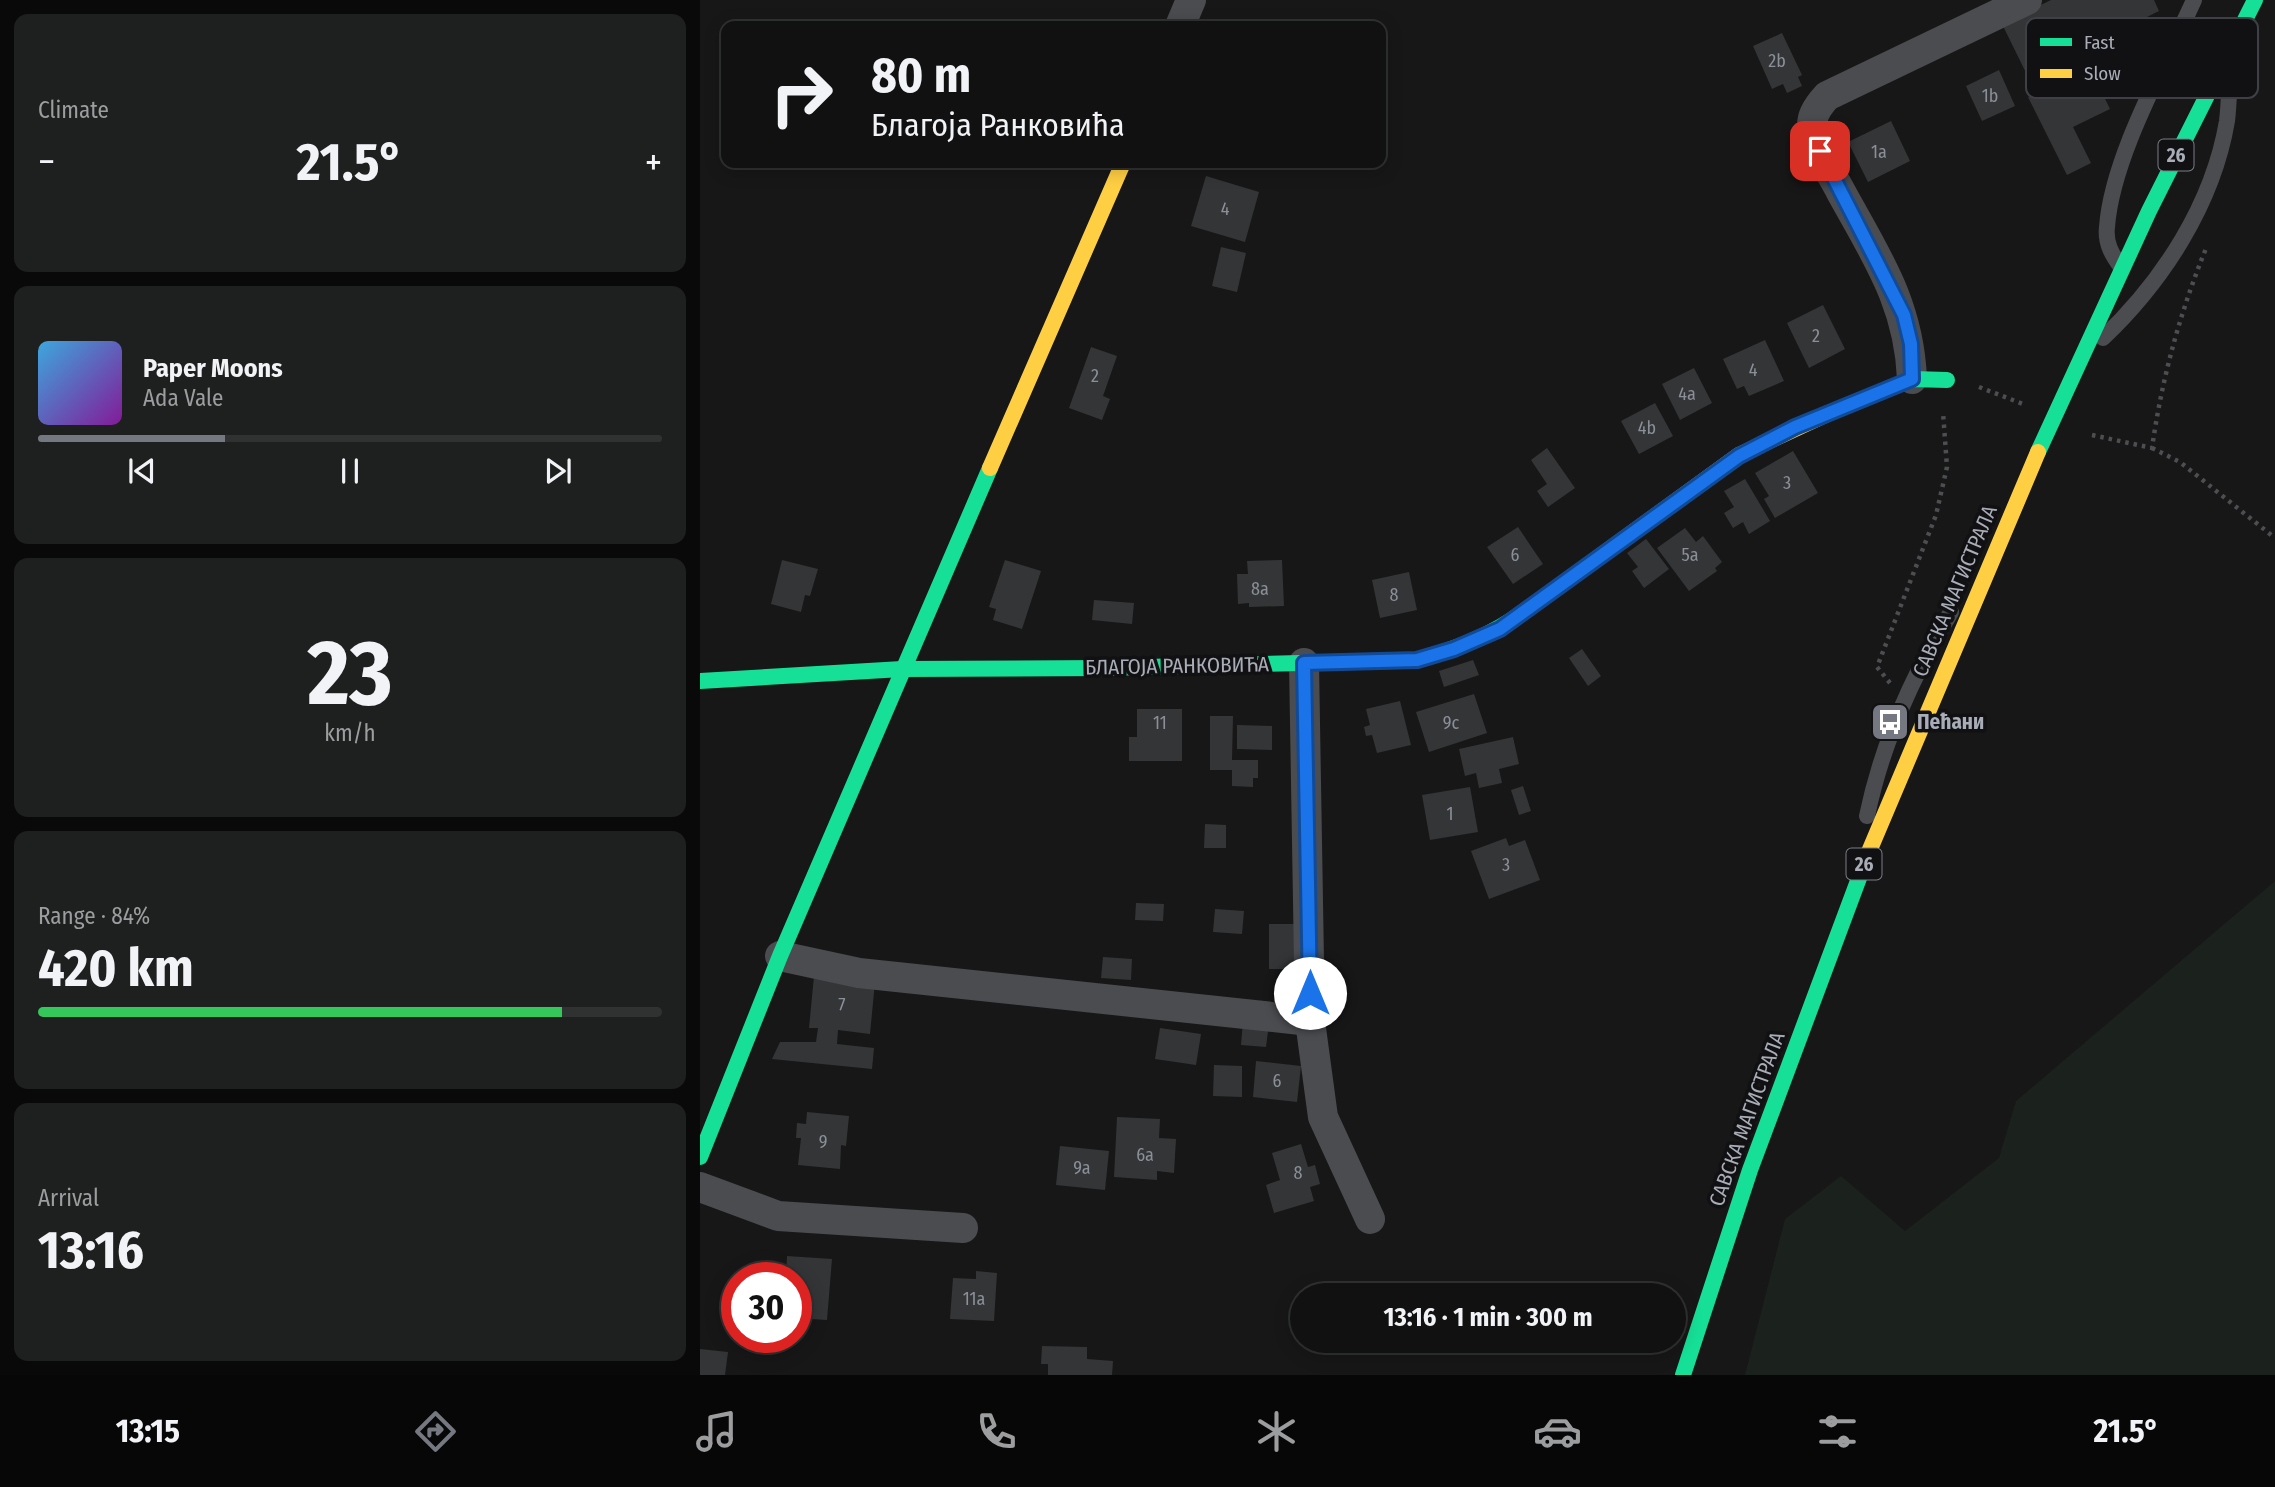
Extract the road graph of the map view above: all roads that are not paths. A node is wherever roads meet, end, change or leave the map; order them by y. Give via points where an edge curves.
1 (1191, 0) edge
2 (2027, 0) edge
3 (2194, 0) edge
4 (2255, 0) edge
5 (2186, 18) edge
6 (2245, 18) edge
7 (1182, 21) edge
8 (2150, 98) edge
9 (2205, 98) edge
10 (2228, 98) edge
11 (1121, 168) edge
12 (2121, 267) junction
13 (2076, 364) junction
14 (1912, 379) junction
15 (1947, 380) road end
16 (2006, 527) junction
17 (1304, 663) junction
18 (902, 669) junction
19 (700, 681) edge
20 (1852, 893) junction
21 (780, 956) junction
22 (1310, 1021) junction
23 (700, 1157) edge
24 (700, 1187) edge
25 (1370, 1219) dead end
26 (963, 1228) dead end
27 (1683, 1375) edge

1 - 7 street
2 - 14 street via 1827,96 1813,117 1813,134 1828,167 1904,315
3 - 5 lane
4 - 6 street, САВСКА МАГИСТРАЛА / 26
8 - 12 lane via 2129,145 2106,230 2110,253
9 - 12 street, САВСКА МАГИСТРАЛА / 26
10 - 13 lane via 2211,179 2197,211 2145,293
11 - 18 street
12 - 13 street, САВСКА МАГИСТРАЛА / 26
13 - 16 street, САВСКА МАГИСТРАЛА / 26
14 - 15 street, БЛАГОЈА РАНКОВИЋА
14 - 17 street, БЛАГОЈА РАНКОВИЋА via 1795,427 1739,456 1500,629 1417,660
16 - 20 street, САВСКА МАГИСТРАЛА / 26
16 - 20 lane via 1923,657 1903,700 1873,785
17 - 18 street, БЛАГОЈА РАНКОВИЋА
17 - 22 street
18 - 19 street, БЛАГОЈА РАНКОВИЋА
18 - 21 street
20 - 27 street, САВСКА МАГИСТРАЛА / 26 via 1745,1184
21 - 22 street via 859,972
21 - 23 street
22 - 25 street via 1323,1117
24 - 26 street via 778,1216

